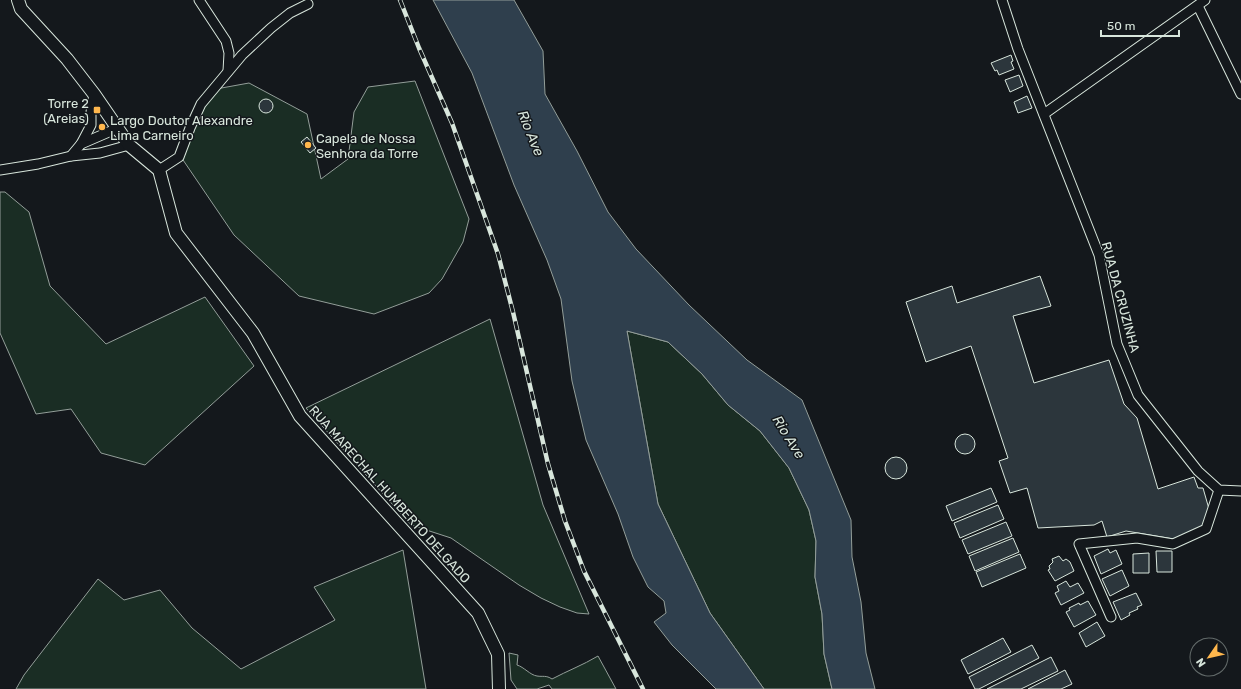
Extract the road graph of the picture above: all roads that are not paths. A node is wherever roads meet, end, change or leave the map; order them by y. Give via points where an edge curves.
1 (18, 0) edge
2 (199, 0) edge
3 (1002, 0) edge
4 (1205, 0) edge
5 (308, 4) dead end
6 (1198, 6) junction
7 (228, 71) junction
8 (94, 94) junction
9 (1241, 94) edge
10 (1044, 114) junction
11 (118, 128) junction
12 (81, 144) junction
13 (129, 145) junction
14 (71, 156) junction
15 (0, 170) edge
16 (159, 170) junction
17 (1219, 490) junction
18 (1241, 491) edge
19 (1111, 617) dead end
20 (499, 689) edge

1 - 8 street via 21,9 67,59
2 - 7 street via 226,41 229,53
3 - 10 street, RUA DA CRUZINHA
4 - 6 street
5 - 7 street via 290,13 271,28
6 - 9 street
6 - 10 street
7 - 16 street via 201,104 179,157
8 - 11 street
8 - 12 street via 91,125
10 - 17 street, RUA DA CRUZINHA via 1099,255 1118,344 1138,395 1198,471
11 - 12 street
11 - 13 street
12 - 14 street
13 - 14 street via 100,153
13 - 16 street
14 - 15 street
16 - 20 street, RUA MARECHAL HUMBERTO DELGADO via 176,233 253,334 300,416 478,613 498,654
17 - 18 street
17 - 19 street via 1206,529 1173,544 1137,538 1079,544

